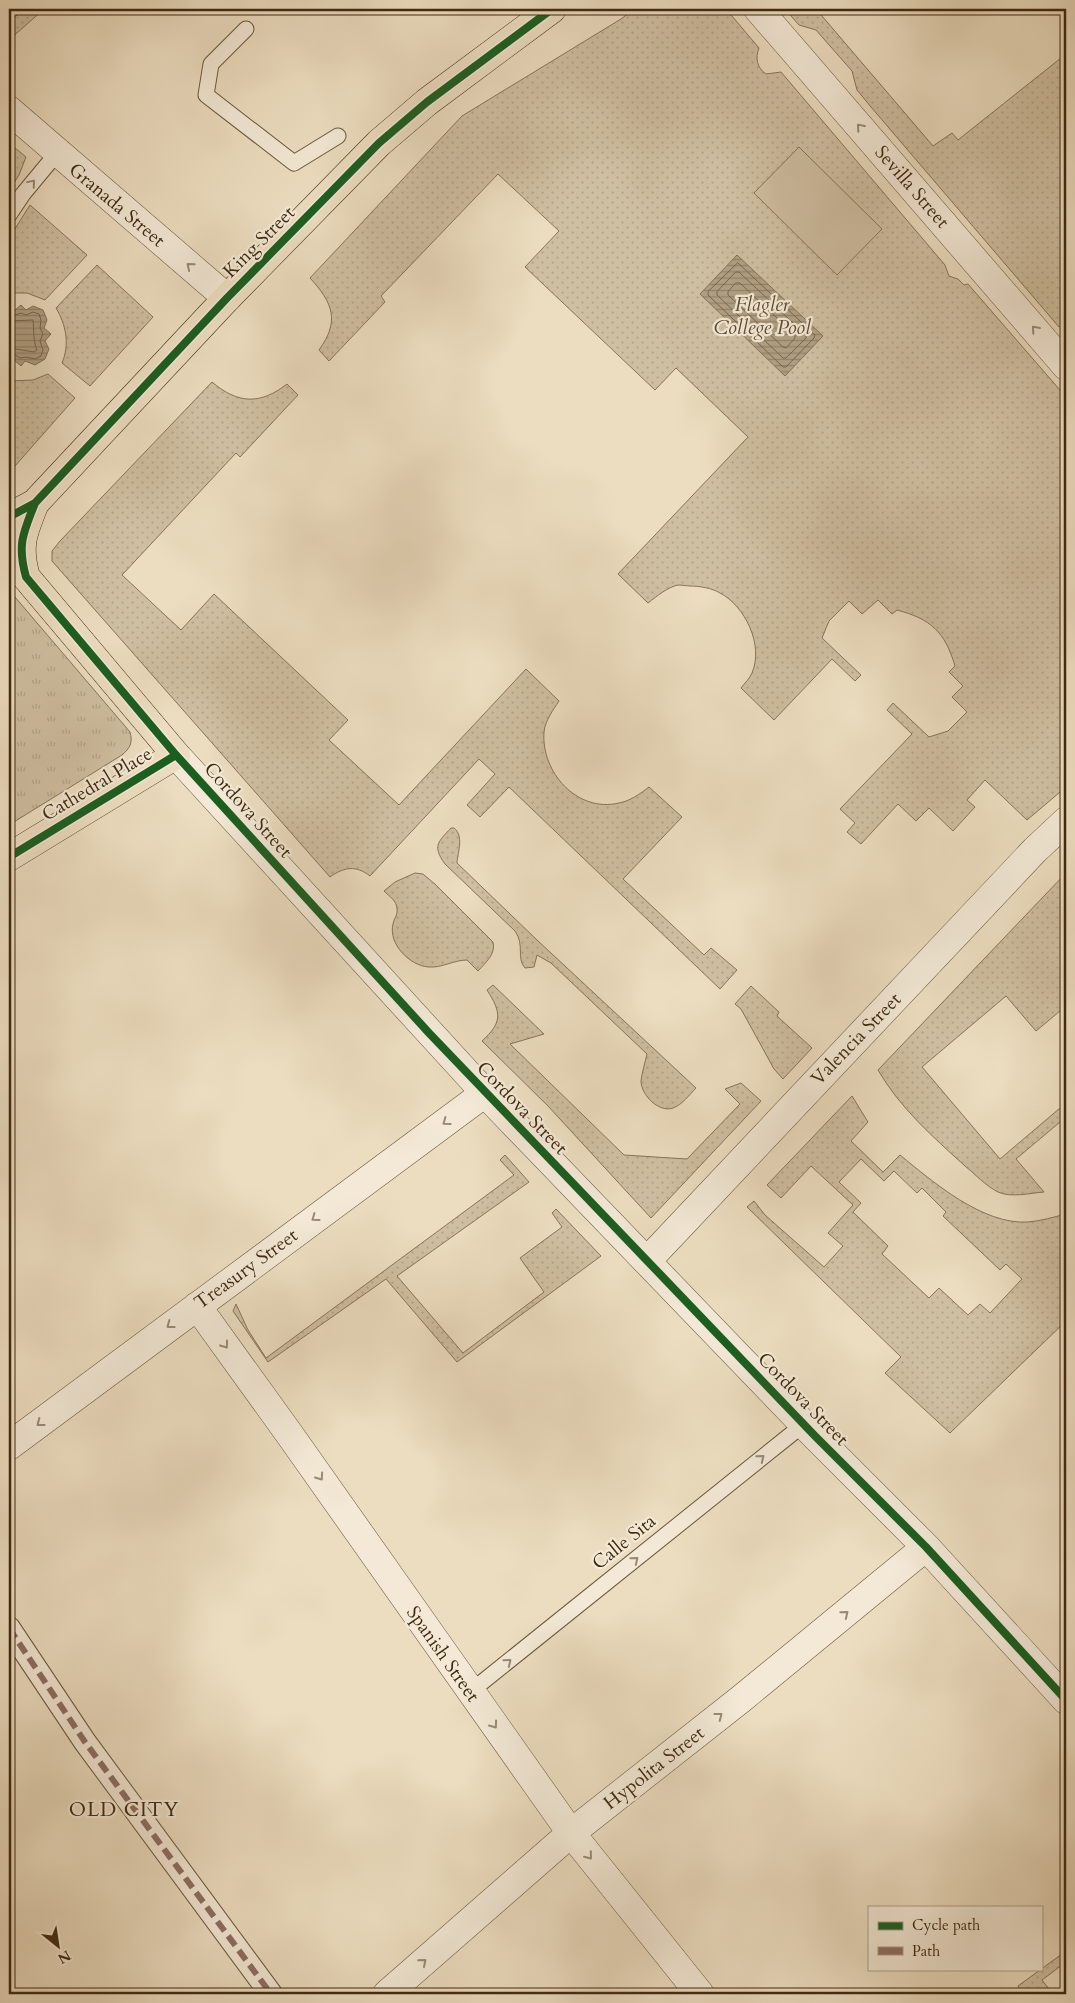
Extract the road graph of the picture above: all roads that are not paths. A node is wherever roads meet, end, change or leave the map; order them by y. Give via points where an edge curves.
1 (552, 9) edge
2 (758, 9) edge
3 (246, 29) dead end
4 (9, 110) edge
5 (338, 136) dead end
6 (57, 153) junction
7 (9, 215) edge
8 (226, 298) junction
9 (1066, 366) edge
10 (35, 504) junction
11 (9, 517) edge
12 (17, 573) edge
13 (176, 755) junction
14 (1066, 821) edge
15 (9, 857) edge
16 (485, 1093) junction
17 (647, 1260) junction
18 (196, 1306) junction
19 (804, 1424) junction
20 (9, 1446) edge
21 (926, 1547) junction
22 (9, 1628) edge
23 (1062, 1688) edge
24 (470, 1692) junction
25 (571, 1833) junction
26 (271, 1994) edge
27 (387, 1994) edge
28 (700, 1994) edge

1 - 8 main road, King Street via 427,102 379,143
9 -> 2 street, Sevilla Street
3 - 5 lane via 211,64 206,95 294,163
4 - 6 street, Granada Street
7 -> 6 lane
8 -> 6 street, Granada Street
8 - 10 main road, King Street
10 - 11 main road, King Street
10 - 12 main road, Cordova Street via 21,540
12 - 13 main road, Cordova Street
13 - 15 main road, Cathedral Place
13 - 16 street, Cordova Street
14 - 17 street, Valencia Street
16 - 17 street, Cordova Street
16 -> 18 street, Treasury Street
17 - 19 street, Cordova Street
18 -> 20 street, Treasury Street
18 -> 24 street, Spanish Street
19 - 21 street, Cordova Street
24 -> 19 lane, Calle Sita
21 - 23 street, Cordova Street
25 -> 21 street, Hypolita Street
22 - 26 street via 84,1742
24 -> 25 street, Spanish Street
27 -> 25 street, Hypolita Street
25 -> 28 street, Spanish Street

